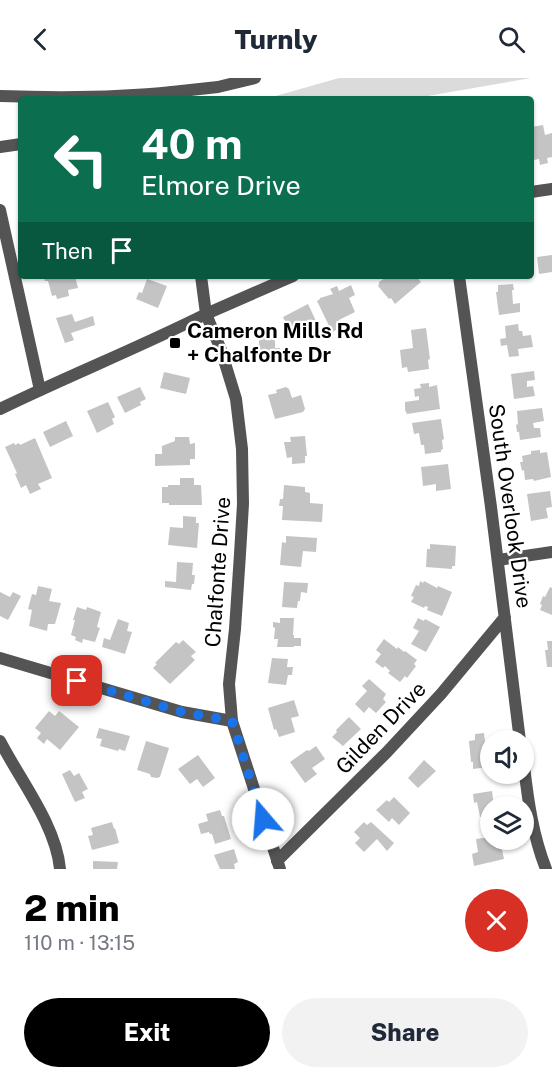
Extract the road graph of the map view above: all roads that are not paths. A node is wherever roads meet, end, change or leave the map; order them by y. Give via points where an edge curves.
1 (255, 78) edge
2 (172, 95) edge
3 (0, 96) edge
4 (18, 96) edge
5 (138, 96) edge
6 (18, 144) edge
7 (0, 147) edge
8 (552, 189) edge
9 (534, 192) edge
10 (0, 210) edge
11 (201, 279) edge
12 (286, 279) edge
13 (459, 279) edge
14 (206, 314) junction
15 (40, 390) junction
16 (0, 409) edge
17 (552, 552) edge
18 (498, 560) junction
19 (505, 617) junction
20 (0, 658) edge
21 (232, 721) junction
22 (519, 730) edge
23 (0, 741) edge
24 (526, 784) edge
25 (279, 865) edge
26 (60, 869) edge
27 (546, 869) edge

1 - 2 street
2 - 5 street
3 - 4 street
6 - 7 street
8 - 9 street
10 - 15 street
11 - 14 street, Chalfonte Drive
12 - 14 street
13 - 18 street, South Overlook Drive
14 - 15 street
14 - 21 street, Chalfonte Drive via 236,399 242,449 243,504 228,684
15 - 16 street
17 - 18 street
18 - 19 street, South Overlook Drive
19 - 22 street, South Overlook Drive
19 - 25 street, Gilden Drive via 441,694
20 - 21 street via 182,712
21 - 25 street, Chalfonte Drive
23 - 26 street via 46,823
24 - 27 street

